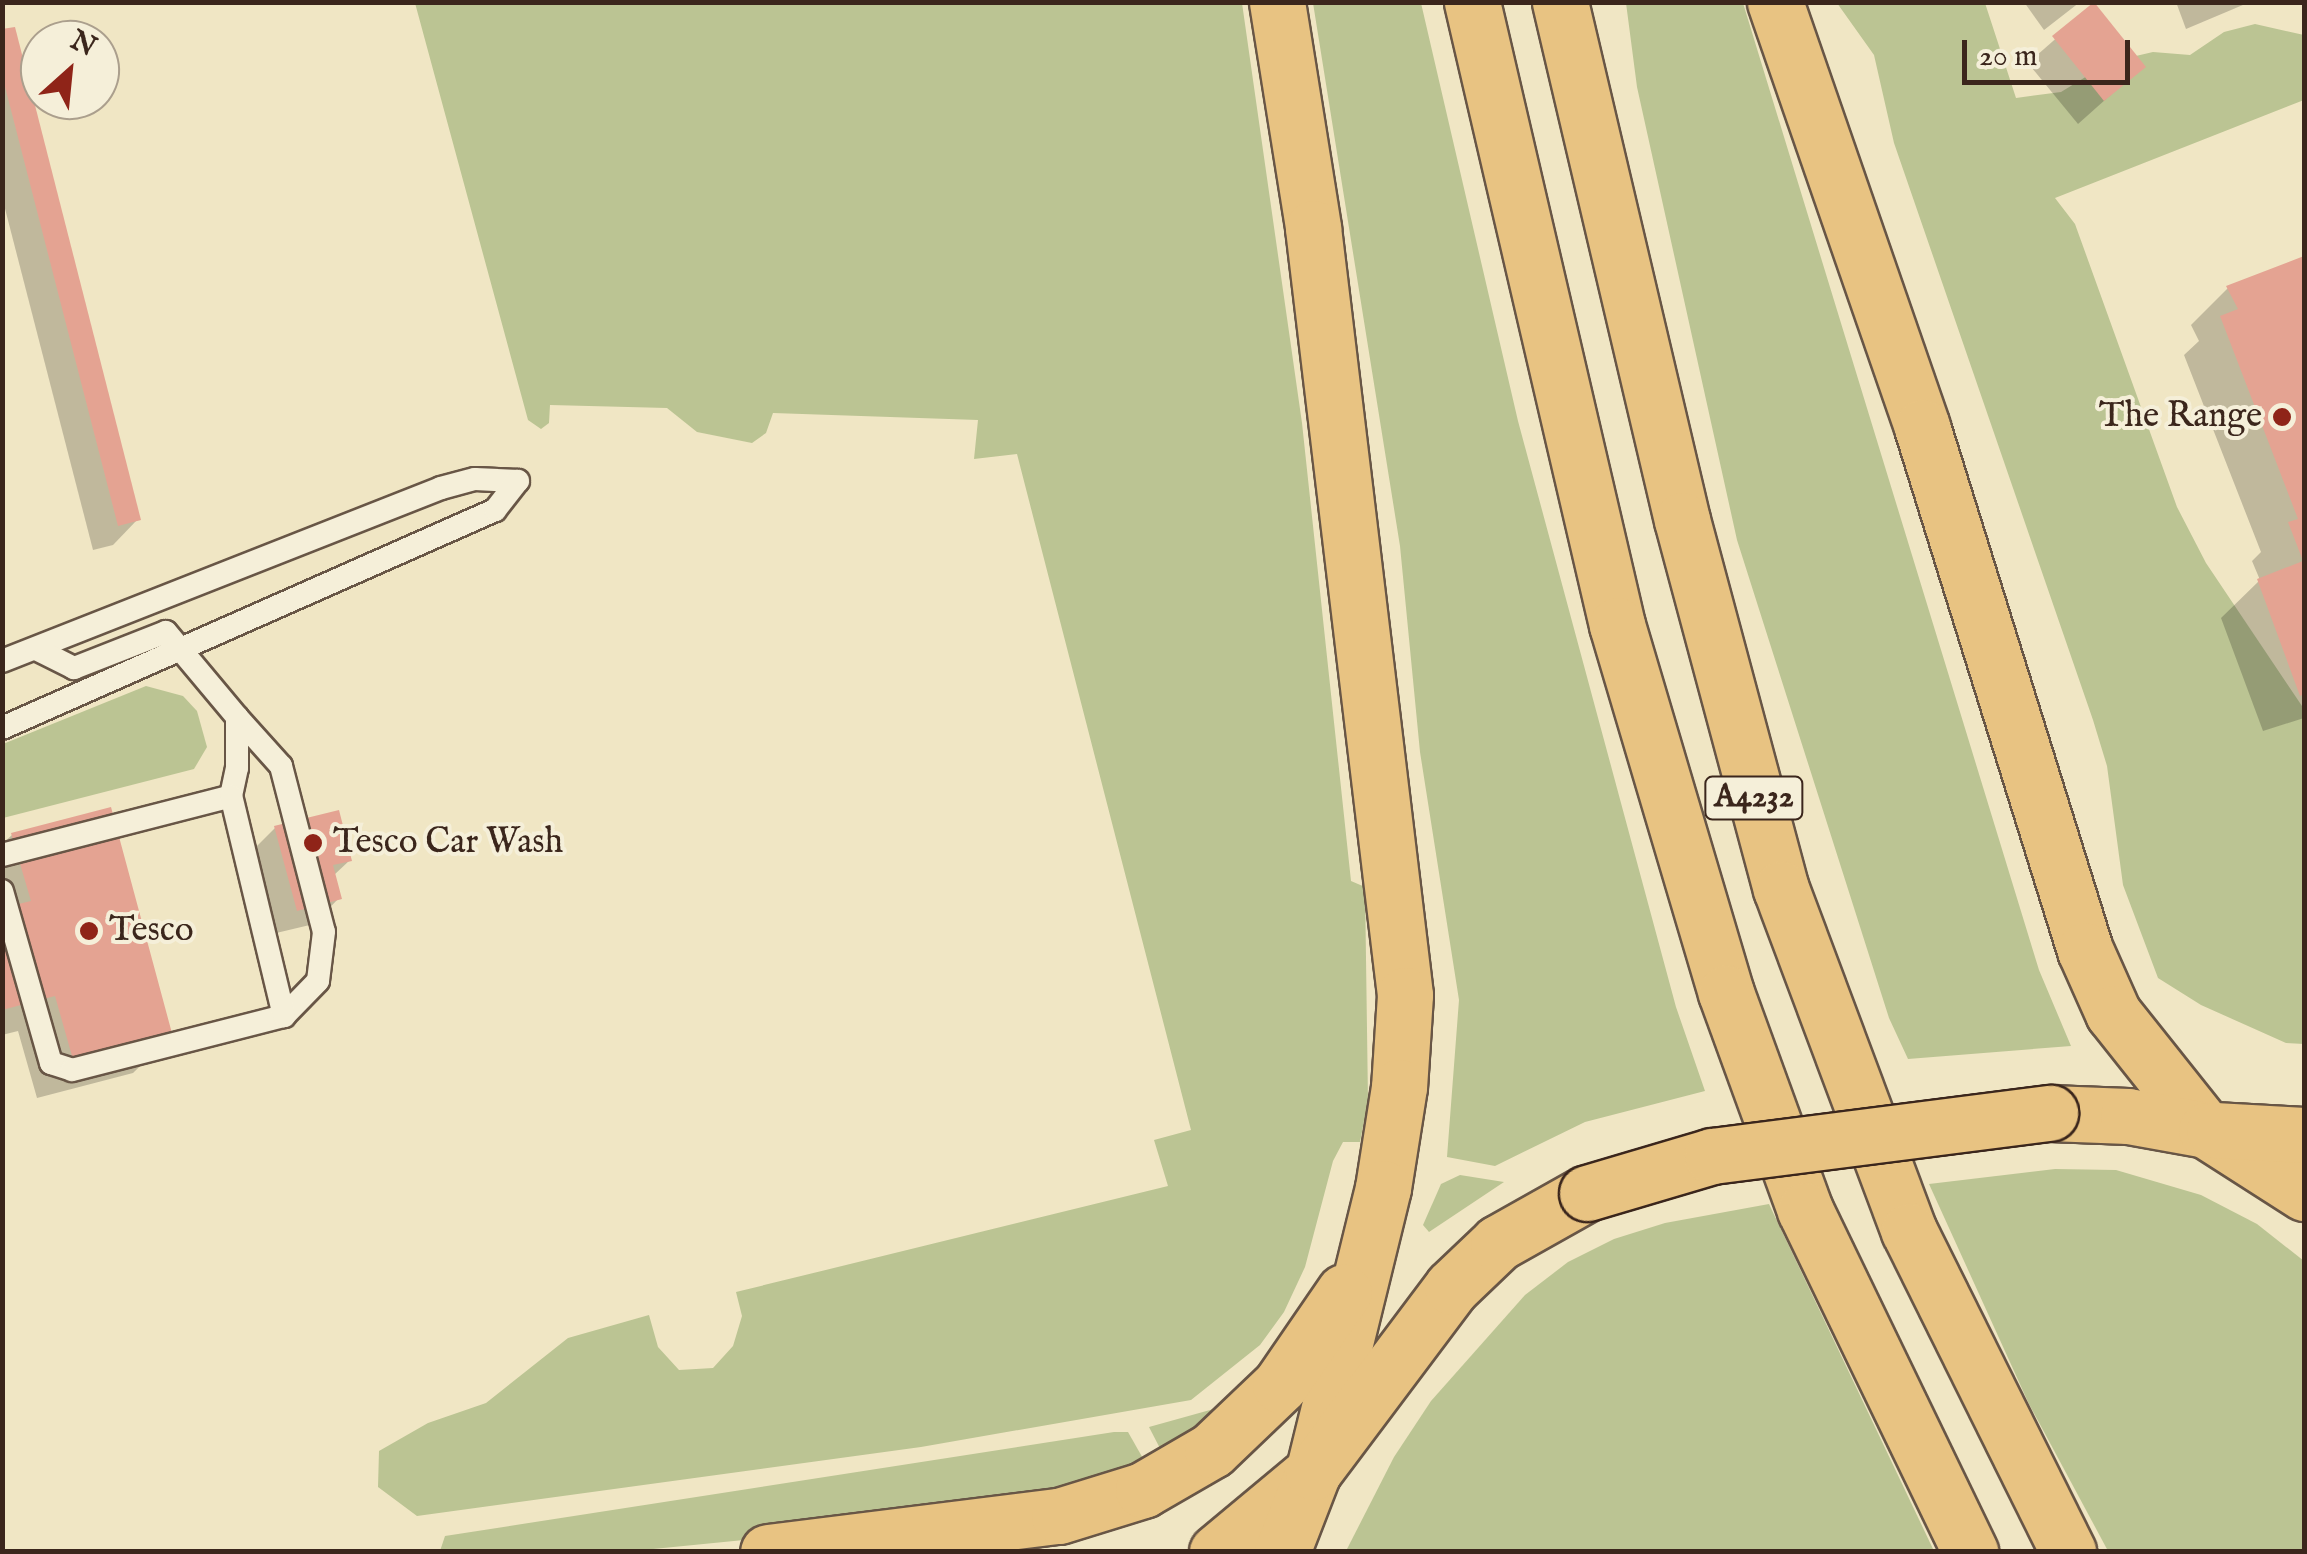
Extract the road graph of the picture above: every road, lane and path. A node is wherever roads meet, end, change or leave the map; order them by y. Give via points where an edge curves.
1 (1277, 2) edge
2 (1472, 2) edge
3 (1560, 2) edge
4 (1775, 2) edge
5 (36, 649) junction
6 (183, 653) junction
7 (2, 661) edge
8 (237, 717) junction
9 (2, 728) edge
10 (231, 796) junction
11 (2, 854) edge
12 (2, 891) edge
13 (284, 1016) junction
14 (2206, 1130) junction
15 (2304, 1135) edge
16 (2304, 1193) edge
17 (1368, 1251) junction
18 (1314, 1472) junction
19 (768, 1552) edge
20 (1217, 1552) edge
21 (1282, 1552) edge
22 (1970, 1552) edge
23 (2068, 1552) edge

1 - 17 main road via 1318,266 1405,995 1400,1087
2 - 22 main road, A4232 via 1616,625 1726,993 1804,1210
3 - 23 main road, A4232 via 1682,520 1780,889 1909,1231
4 - 14 main road via 1922,427 2085,950 2113,1013
5 - 6 lane via 74,668 166,632
5 - 6 lane via 426,494 475,479 518,482 495,510
5 - 7 lane
6 - 8 lane
6 - 9 lane
8 - 10 lane
8 - 13 lane via 281,766 324,932 318,981
10 - 11 lane
10 - 13 lane
12 - 13 lane via 51,1062 72,1070
14 - 15 main road
14 - 16 main road
14 - 18 main road, bridge via 2050,1113 1712,1156 1586,1193 1498,1243 1452,1287
17 - 18 main road
17 - 19 main road via 1280,1386 1212,1450 1143,1490 1059,1516
18 - 20 main road
18 - 21 main road

